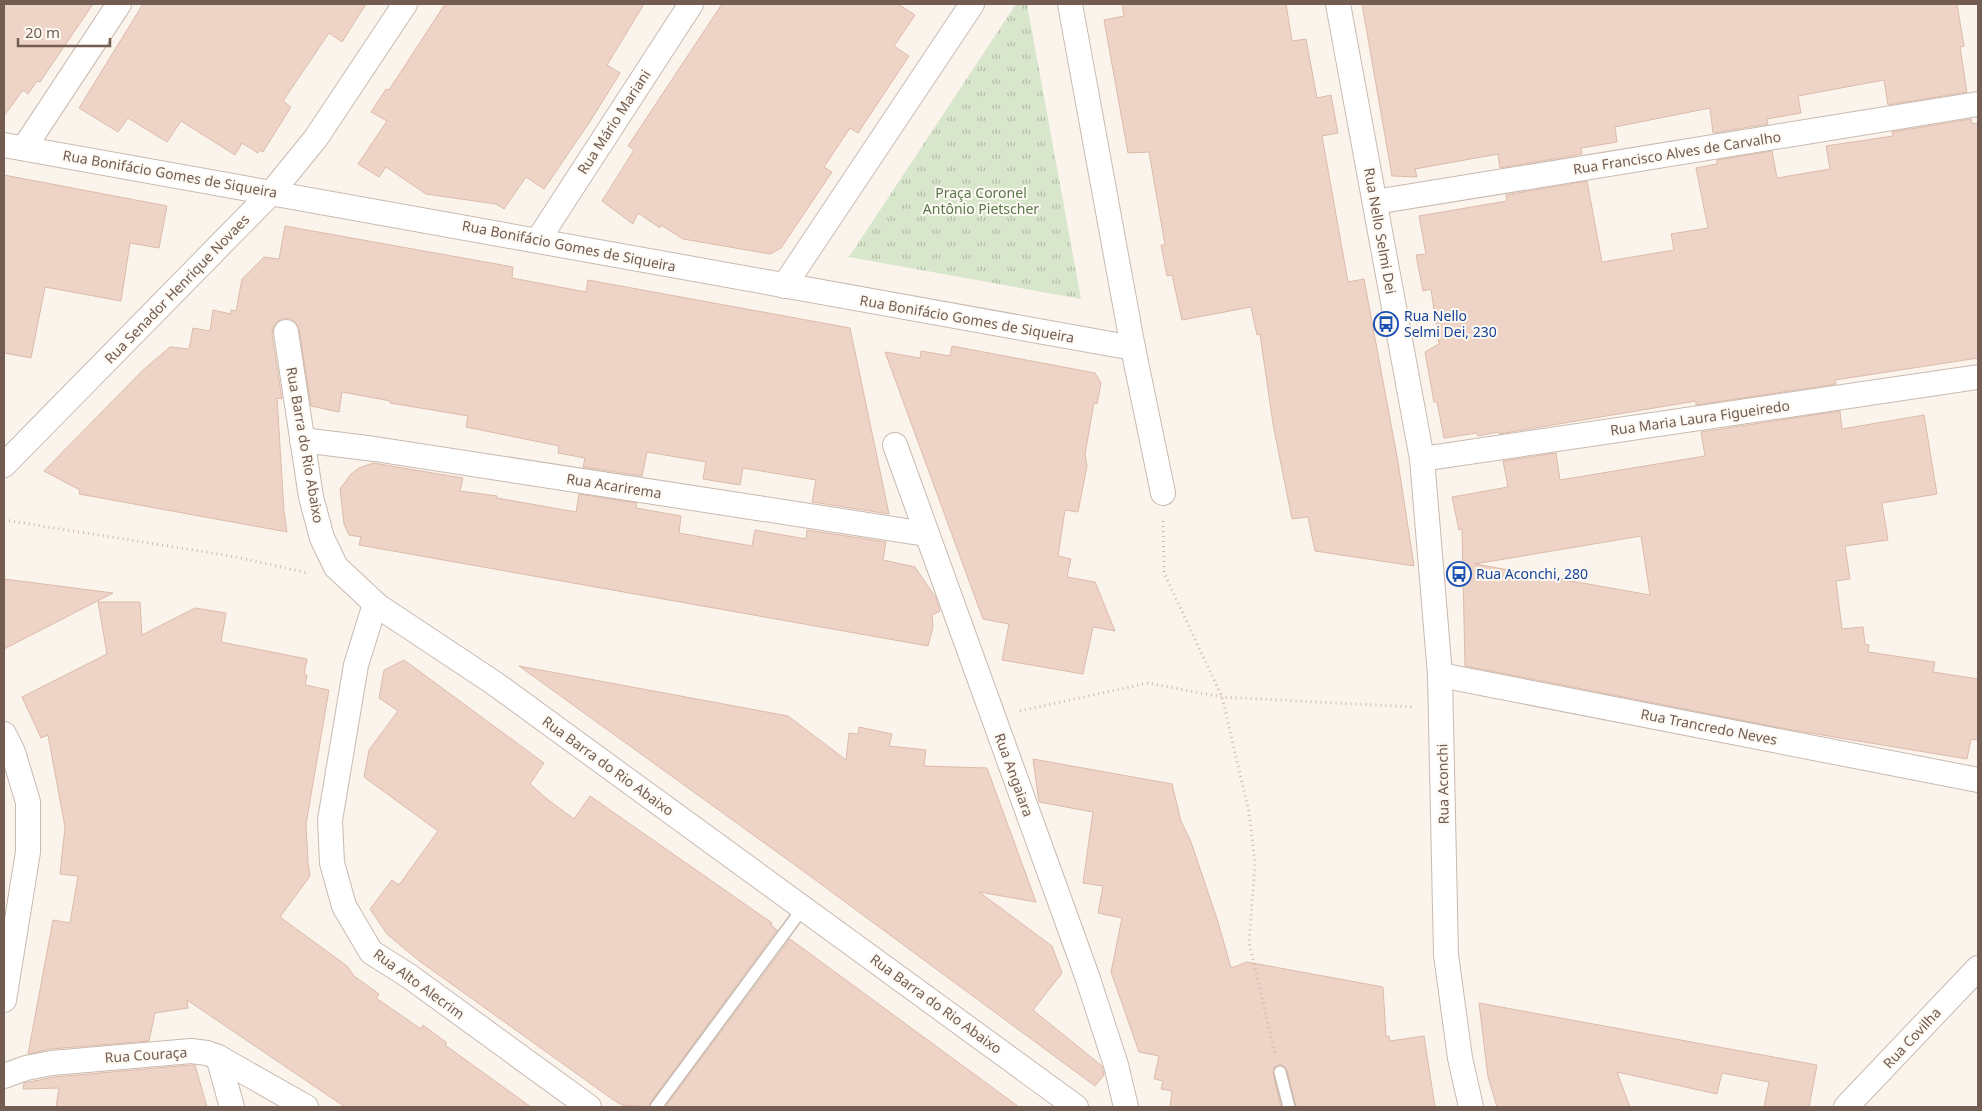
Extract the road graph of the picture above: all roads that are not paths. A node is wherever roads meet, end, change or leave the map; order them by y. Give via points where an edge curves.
1 (119, 4) edge
2 (405, 4) edge
3 (691, 4) edge
4 (972, 4) edge
5 (1070, 4) edge
6 (1338, 4) edge
7 (1978, 104) edge
8 (14, 147) edge
9 (272, 192) junction
10 (1375, 202) junction
11 (538, 240) junction
12 (784, 286) junction
13 (286, 332) dead end
14 (1133, 348) junction
15 (1978, 377) edge
16 (302, 440) junction
17 (895, 445) dead end
18 (1422, 458) junction
19 (4, 465) edge
20 (1163, 493) road end
21 (926, 534) junction
22 (375, 604) junction
23 (1440, 675) junction
24 (4, 734) edge
25 (1978, 780) edge
26 (803, 908) junction
27 (1978, 968) edge
28 (4, 1000) edge
29 (218, 1057) junction
30 (1280, 1072) road end
31 (4, 1076) edge
32 (232, 1107) edge
33 (306, 1107) edge
34 (589, 1107) edge
35 (656, 1107) edge
36 (1076, 1107) edge
37 (1126, 1107) edge
38 (1289, 1107) edge
39 (1471, 1107) edge
40 (1846, 1107) edge

1 - 8 street
2 - 9 street, Rua Senador Henrique Novaes via 316,138
3 - 11 street, Rua Mário Mariani
4 - 12 street
5 - 14 street
6 - 10 street, Rua Nello Selmi Dei
7 - 10 street, Rua Francisco Alves de Carvalho
8 - 9 street, Rua Bonifácio Gomes de Siqueira
9 - 11 street, Rua Bonifácio Gomes de Siqueira
9 - 19 street, Rua Senador Henrique Novaes
10 - 18 street, Rua Nello Selmi Dei
11 - 12 street, Rua Bonifácio Gomes de Siqueira
12 - 14 street, Rua Bonifácio Gomes de Siqueira
13 - 16 street, Rua Barra do Rio Abaixo
14 - 20 street
15 - 18 street, Rua Maria Laura Figueiredo
16 - 21 street, Rua Acarirema via 376,448
16 - 22 street, Rua Barra do Rio Abaixo via 311,497 322,538 336,567
17 - 21 street, Rua Angaiara
18 - 23 street, Rua Aconchi
21 - 37 street, Rua Angaiara via 1087,976
22 - 26 street, Rua Barra do Rio Abaixo via 494,683
22 - 34 street, Rua Alto Alecrim via 356,665 330,820 332,863 344,906 371,952
23 - 25 street, Rua Trancredo Neves
23 - 39 street, Rua Aconchi via 1446,955 1460,1058
24 - 28 street via 28,802 28,852
26 - 35 lane
26 - 36 street, Rua Barra do Rio Abaixo
27 - 40 street, Rua Covilha
29 - 31 street, Rua Couraça via 191,1051 159,1052 52,1063
29 - 32 street
29 - 33 street, Rua Couraça
30 - 38 lane

